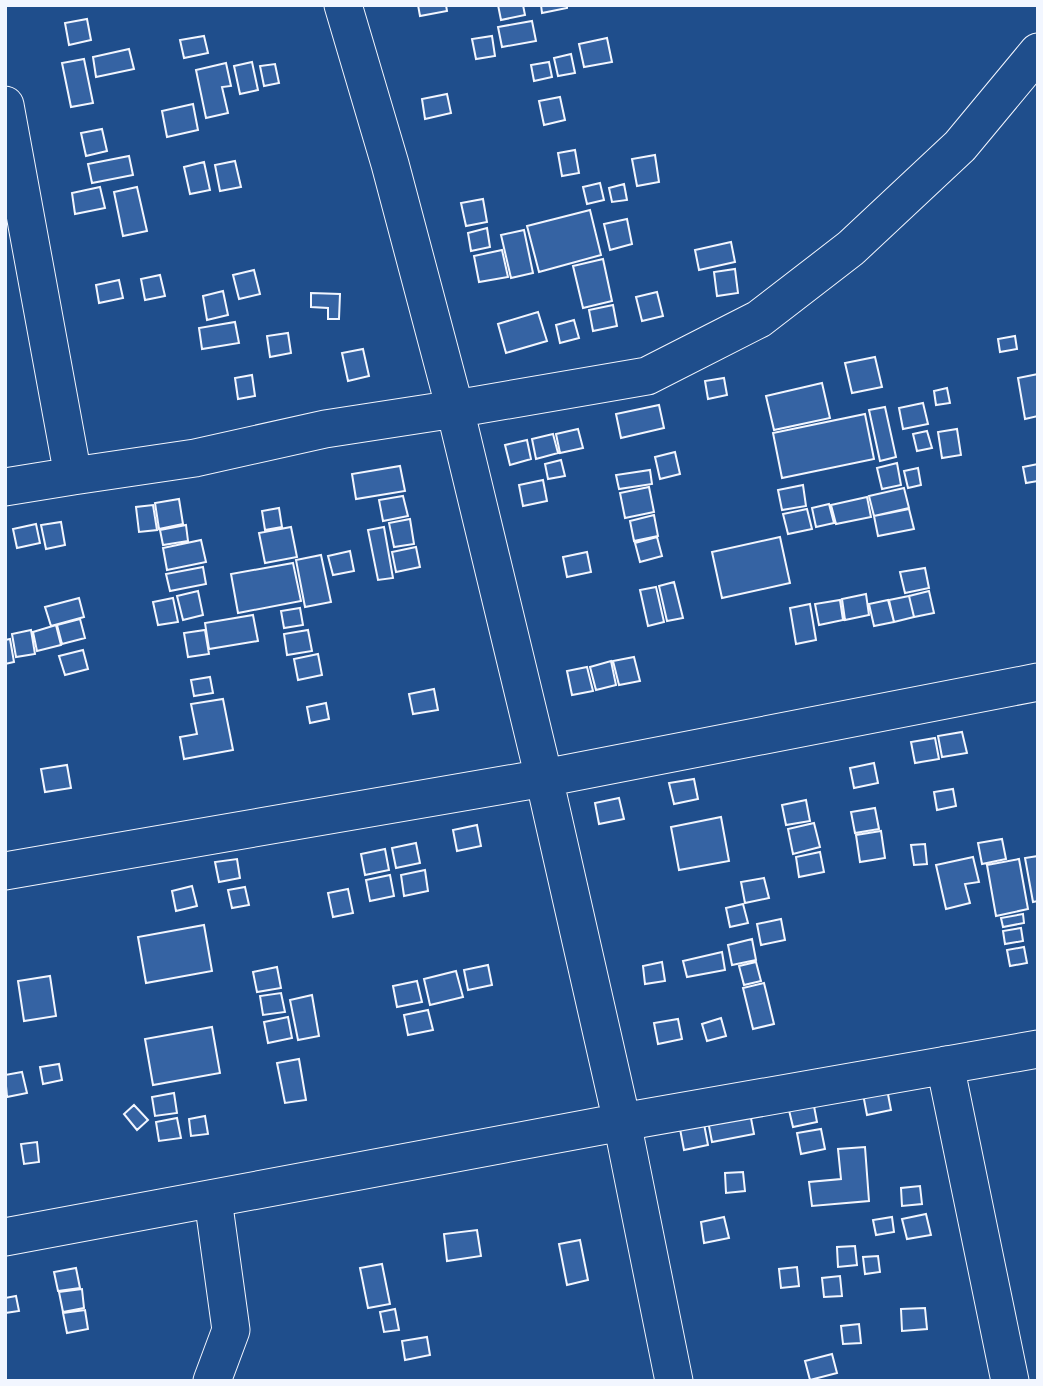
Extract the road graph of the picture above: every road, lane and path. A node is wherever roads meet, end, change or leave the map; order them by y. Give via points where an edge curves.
1 (343, 5) edge
2 (1038, 52) edge
3 (7, 122) edge
4 (455, 410) junction
5 (74, 476) junction
6 (5, 487) edge
7 (1038, 682) edge
8 (544, 778) junction
9 (5, 871) edge
10 (1038, 1049) edge
11 (945, 1065) junction
12 (622, 1122) junction
13 (213, 1199) junction
14 (5, 1237) edge
15 (212, 1381) edge
16 (674, 1381) edge
17 (1010, 1381) edge

1 - 4 street
2 - 4 street via 960,146 851,248 759,318 648,376
3 - 5 street
4 - 5 street
4 - 8 street
5 - 6 street
7 - 8 street
8 - 9 street
8 - 12 street
10 - 11 street
11 - 12 street
11 - 17 street
12 - 13 street
12 - 16 street
13 - 14 street
13 - 15 street via 231,1329

